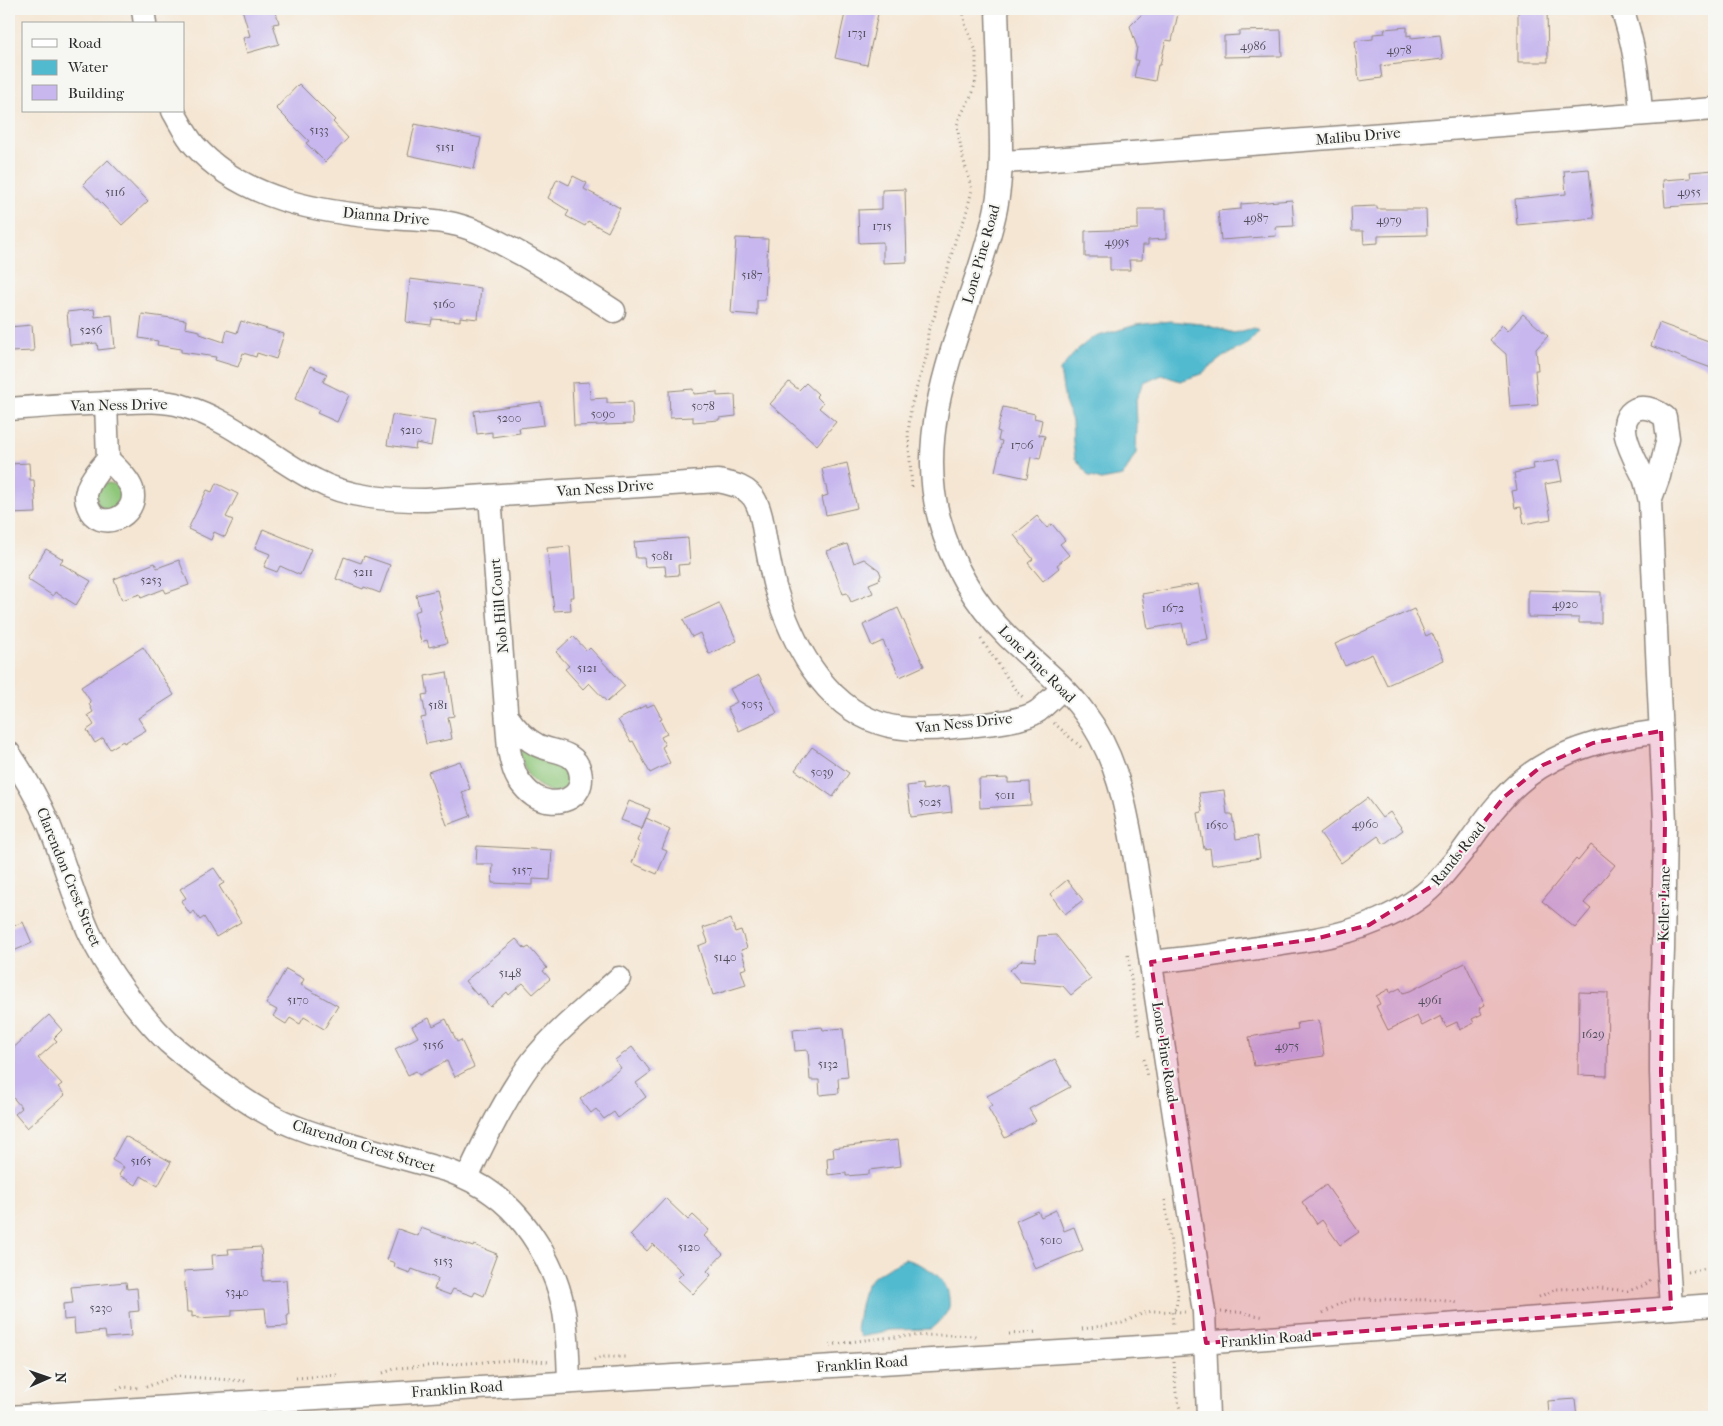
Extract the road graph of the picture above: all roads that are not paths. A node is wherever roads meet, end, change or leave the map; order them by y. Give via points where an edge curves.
1 (143, 9) edge
2 (996, 9) edge
3 (1622, 9) edge
4 (145, 22) edge
5 (1714, 108) edge
6 (174, 112) edge
7 (1642, 114) junction
8 (1001, 162) junction
9 (614, 310) dead end
10 (106, 403) junction
11 (9, 409) edge
12 (108, 459) dead end
13 (490, 496) junction
14 (1650, 501) dead end
15 (1063, 688) junction
16 (507, 716) dead end
17 (1661, 731) junction
18 (9, 753) edge
19 (1151, 962) junction
20 (620, 978) dead end
21 (467, 1178) junction
22 (1714, 1305) edge
23 (1671, 1308) junction
24 (1206, 1343) junction
25 (568, 1382) junction
26 (149, 1413) edge
27 (9, 1417) edge
28 (1208, 1417) edge

1 - 4 street
2 - 8 street, Lone Pine Road
3 - 7 street via 1636,58
5 - 7 street, Malibu Drive
6 - 9 street, Dianna Drive via 195,146 234,179 254,190 321,209 362,216 441,222 475,230 576,285
7 - 8 street, Malibu Drive
8 - 15 street, Lone Pine Road via 1000,186 991,230 935,419 934,489 947,544 972,593 1008,637
10 - 11 street, Van Ness Drive
10 - 12 street
10 - 13 street, Van Ness Drive via 162,403 202,412 238,430 316,481 343,491 407,500
13 - 15 street, Van Ness Drive via 718,481 747,490 756,502 775,586 799,646 833,694 864,717 879,723 906,729 926,729 1018,718 1038,711
13 - 16 street, Nob Hill Court
14 - 17 street, Keller Lane
15 - 19 street, Lone Pine Road via 1085,712 1106,746 1118,775
17 - 19 street, Rands Road via 1593,743 1567,753 1526,776 1504,797 1434,885 1410,903 1368,924 1330,937
17 - 23 street, Keller Lane via 1665,822 1661,1072
18 - 21 street, Clarendon Crest Street via 25,776 48,824 97,949 124,990 167,1040 252,1106 277,1119 310,1132
19 - 24 street, Lone Pine Road
20 - 21 street via 533,1060 490,1131
21 - 25 street, Clarendon Crest Street via 495,1195 519,1219 548,1264 563,1305
22 - 23 street, Franklin Road
23 - 24 street, Franklin Road
24 - 25 street, Franklin Road
24 - 28 street, Lone Pine Road
25 - 26 street, Franklin Road
26 - 27 street, Franklin Road

